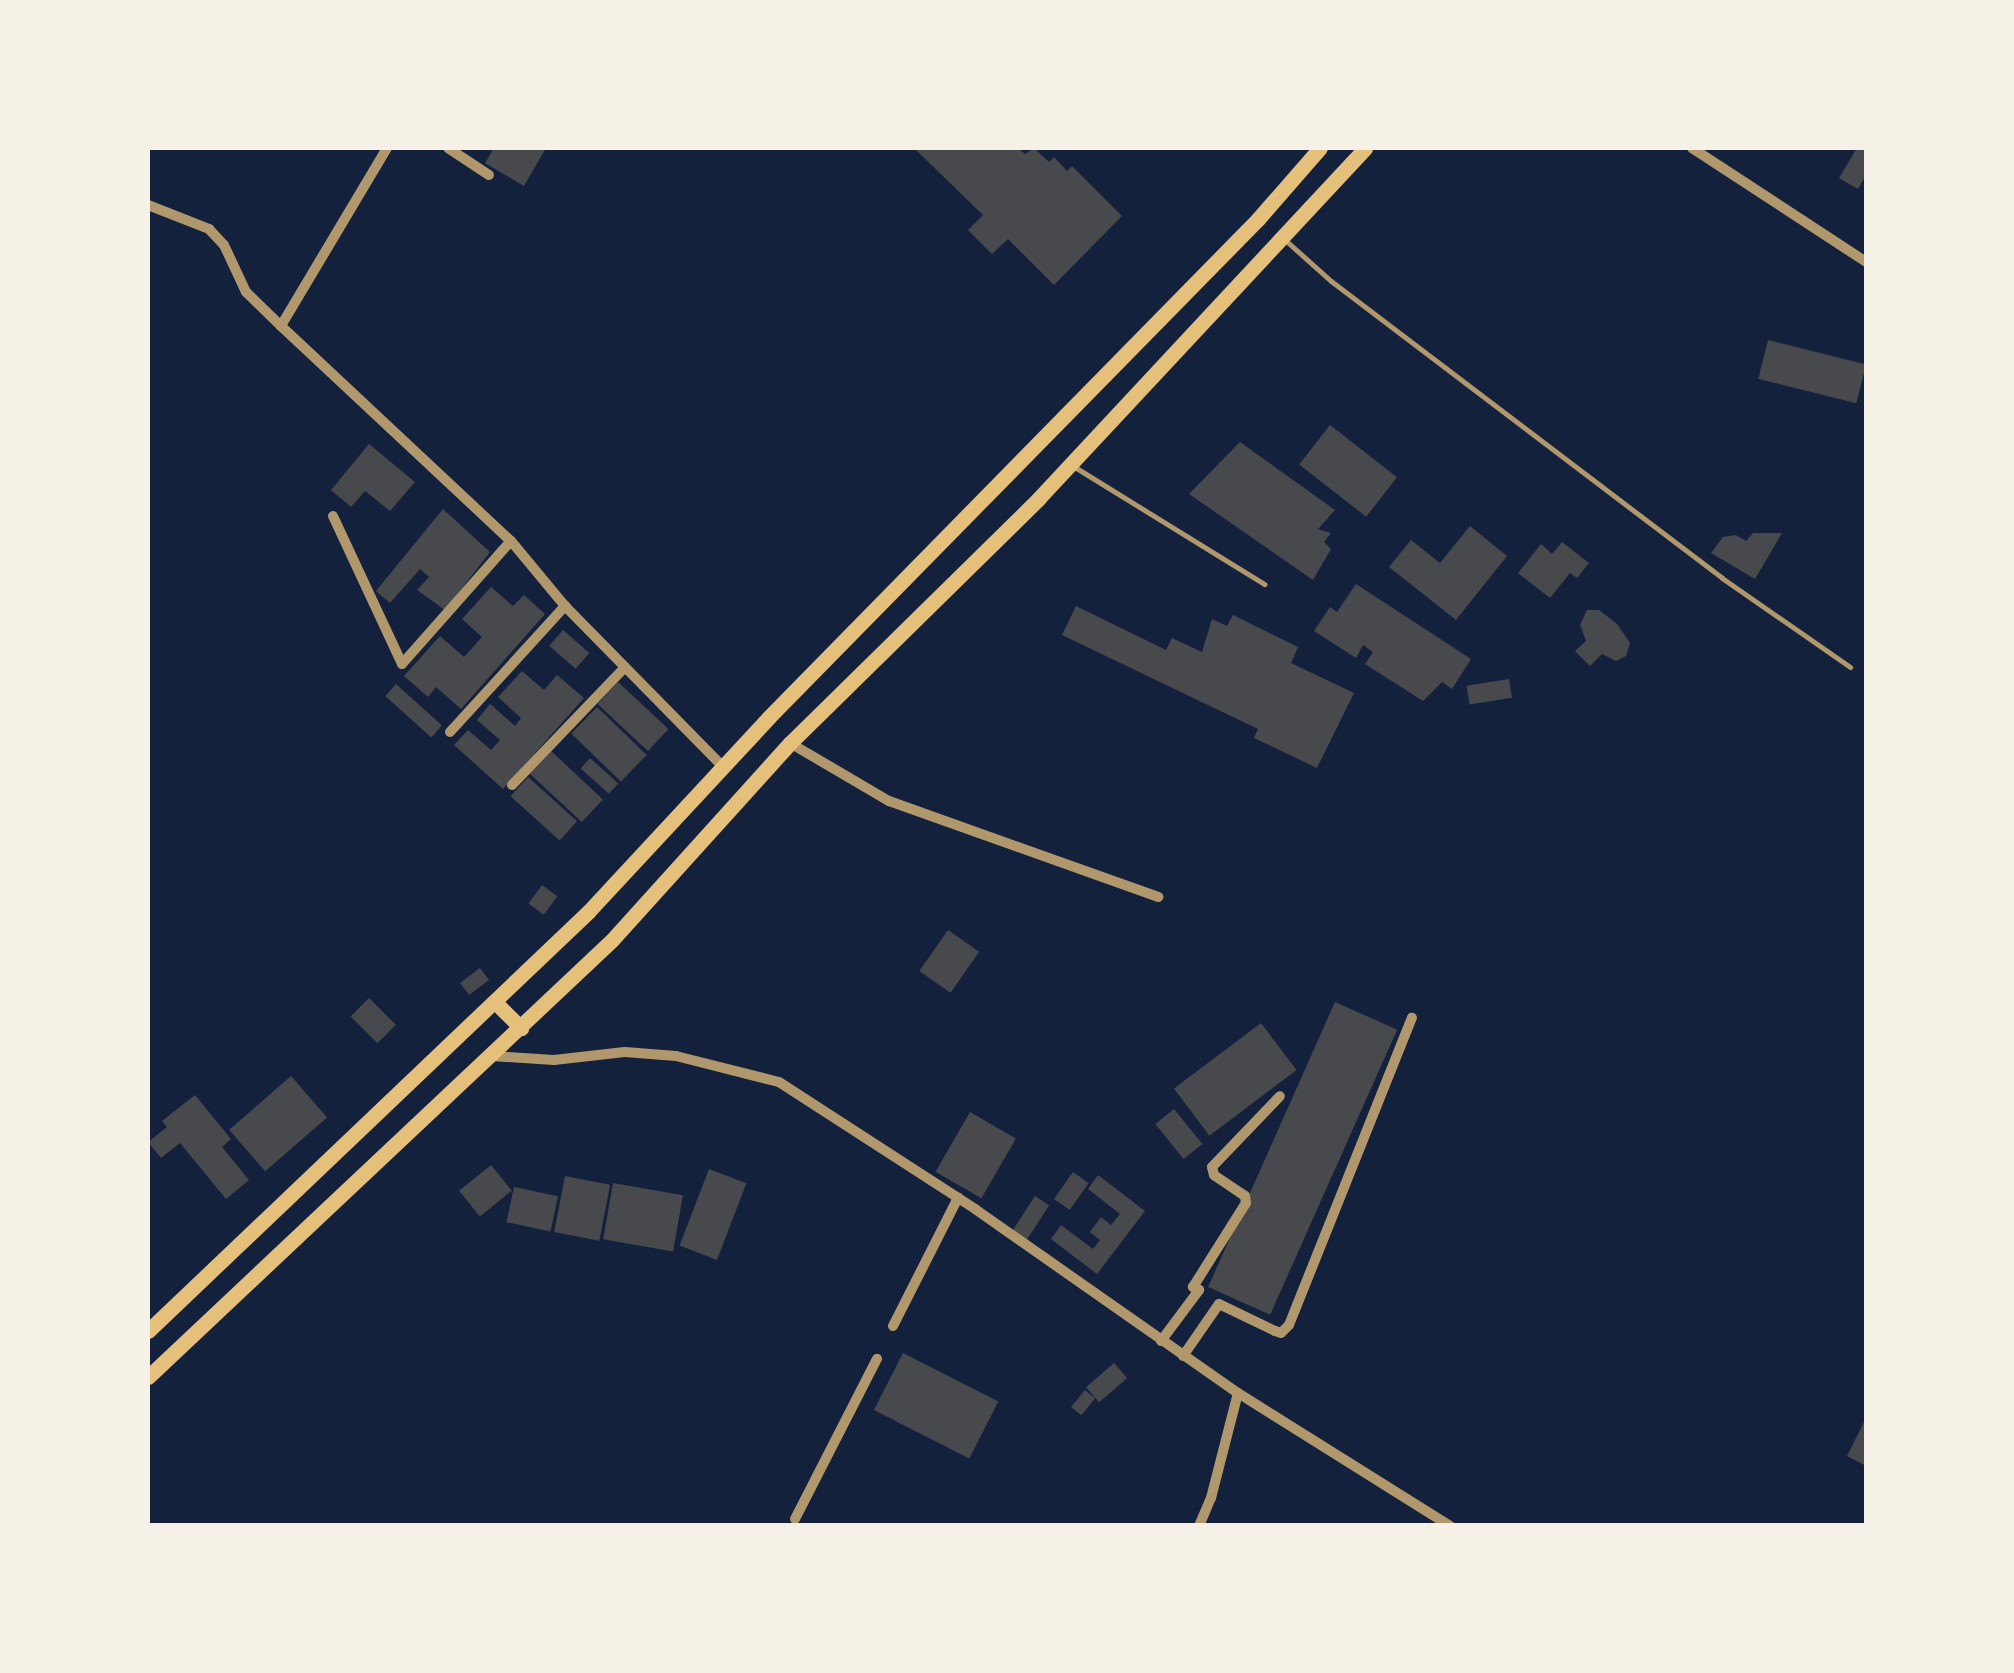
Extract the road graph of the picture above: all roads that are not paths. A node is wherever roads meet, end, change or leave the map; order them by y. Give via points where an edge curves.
1 (387, 148) edge
2 (448, 148) edge
3 (1320, 148) edge
4 (1365, 148) edge
5 (1692, 148) edge
6 (490, 175) dead end
7 (148, 205) edge
8 (1284, 239) junction
9 (1866, 262) edge
10 (281, 326) junction
11 (1070, 464) junction
12 (333, 516) dead end
13 (510, 541) junction
14 (1264, 584) dead end
15 (565, 606) junction
16 (625, 667) junction
17 (1850, 667) dead end
18 (450, 732) dead end
19 (790, 743) junction
20 (722, 766) junction
21 (512, 785) dead end
22 (1158, 898) dead end
23 (495, 1002) junction
24 (1412, 1018) dead end
25 (521, 1028) junction
26 (491, 1056) junction
27 (1280, 1096) dead end
28 (958, 1198) junction
29 (893, 1326) dead end
30 (148, 1331) edge
31 (1160, 1341) junction
32 (1182, 1356) junction
33 (876, 1358) dead end
34 (148, 1376) edge
35 (1238, 1393) junction
36 (796, 1519) dead end
37 (1199, 1526) edge
38 (1450, 1526) edge

1 - 10 street
2 - 6 street
3 - 20 main road via 1258,220
4 - 8 main road
5 - 9 street
7 - 10 street via 209,229 246,292
8 - 11 main road
8 - 17 lane via 1722,578
10 - 13 street
11 - 14 lane
11 - 19 main road
12 - 13 street via 402,664
13 - 15 street
15 - 16 street
15 - 18 street
16 - 20 street
16 - 21 street
19 - 22 street via 889,801
19 - 25 main road via 612,940
20 - 23 main road
23 - 25 main road
23 - 30 main road
24 - 32 street via 1289,1326 1275,1332 1218,1304
25 - 26 main road
26 - 28 street via 676,1056 779,1082
26 - 34 main road
27 - 31 street via 1212,1167 1246,1204 1194,1287 1199,1290
28 - 29 street
28 - 31 street
31 - 32 street
32 - 35 street
33 - 36 street
35 - 37 street
35 - 38 street

